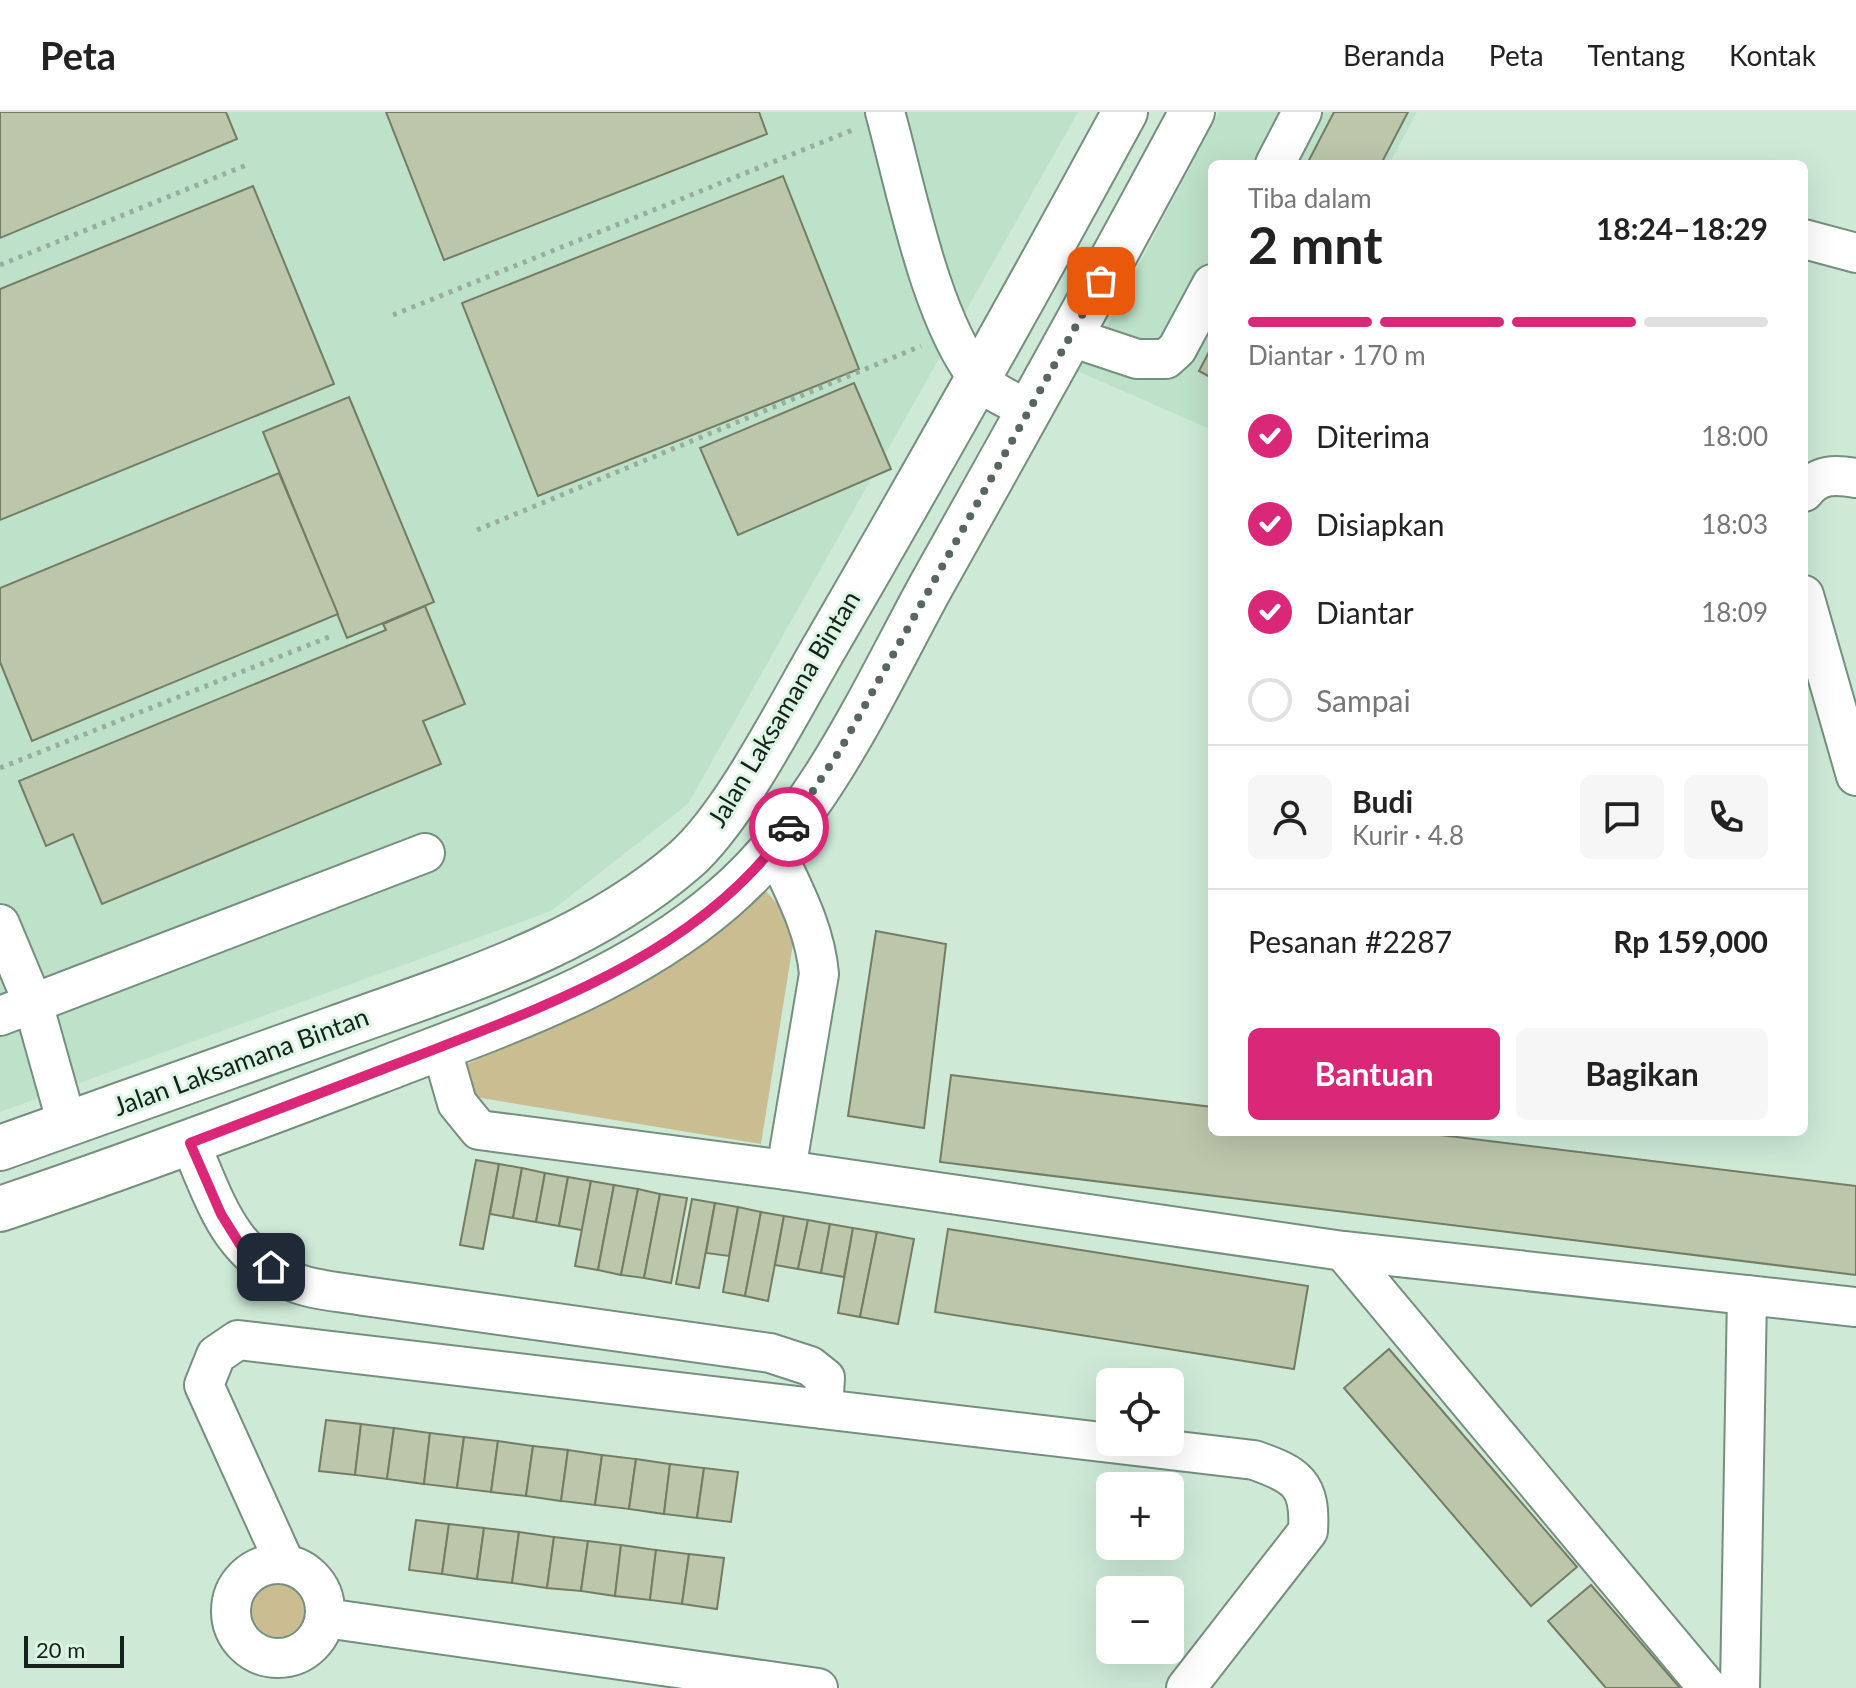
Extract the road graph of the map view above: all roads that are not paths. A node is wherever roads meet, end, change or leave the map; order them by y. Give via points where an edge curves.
1 (1125, 112) edge
2 (1192, 112) edge
3 (1302, 112) edge
4 (885, 114) edge
5 (1277, 160) edge
6 (1808, 240) edge
7 (1856, 253) edge
8 (1208, 291) edge
9 (1071, 337) junction
10 (980, 381) junction
11 (1029, 411) junction
12 (1856, 478) edge
13 (1808, 489) edge
14 (1808, 609) edge
15 (1856, 776) edge
16 (774, 848) junction
17 (425, 853) dead end
18 (0, 924) edge
19 (16, 1009) edge
20 (441, 1047) junction
21 (67, 1124) junction
22 (190, 1143) junction
23 (0, 1148) edge
24 (786, 1170) junction
25 (84, 1181) junction
26 (0, 1209) edge
27 (1343, 1251) junction
28 (1747, 1295) junction
29 (1856, 1307) edge
30 (823, 1409) junction
31 (285, 1564) junction
32 (325, 1618) junction
33 (818, 1688) edge
34 (1186, 1688) edge
35 (1708, 1688) edge
36 (1740, 1688) edge

1 - 10 main road, Jalan Laksamana Bintan
2 - 9 main road
3 - 5 street
4 - 10 street via 935,293
6 - 7 street
8 - 9 street via 1177,349 1166,359 1137,359
9 - 11 main road
10 - 11 street
10 - 21 main road, Jalan Laksamana Bintan via 737,793 688,858 570,937 488,972
11 - 16 main road via 839,752
12 - 13 street via 1835,474
14 - 15 street
16 - 20 main road via 726,897 661,946 613,973
16 - 24 street via 805,913 819,974
17 - 19 street
18 - 19 street
19 - 21 street
20 - 22 main road
20 - 24 street via 457,1103 479,1130
21 - 23 main road, Jalan Laksamana Bintan
21 - 25 main road
22 - 25 main road
22 - 30 street via 221,1214 244,1251 297,1283 770,1353 810,1366 825,1378
24 - 27 street
25 - 26 main road
27 - 28 street
27 - 35 street
28 - 29 street
28 - 36 street
30 - 31 street via 238,1340 216,1355 204,1385
30 - 34 street via 1254,1460 1285,1471 1309,1502 1308,1531
31 - 32 street via 320,1588
31 - 32 street via 255,1569 235,1591 230,1607 239,1638 250,1650 281,1659 311,1645
32 - 33 street

